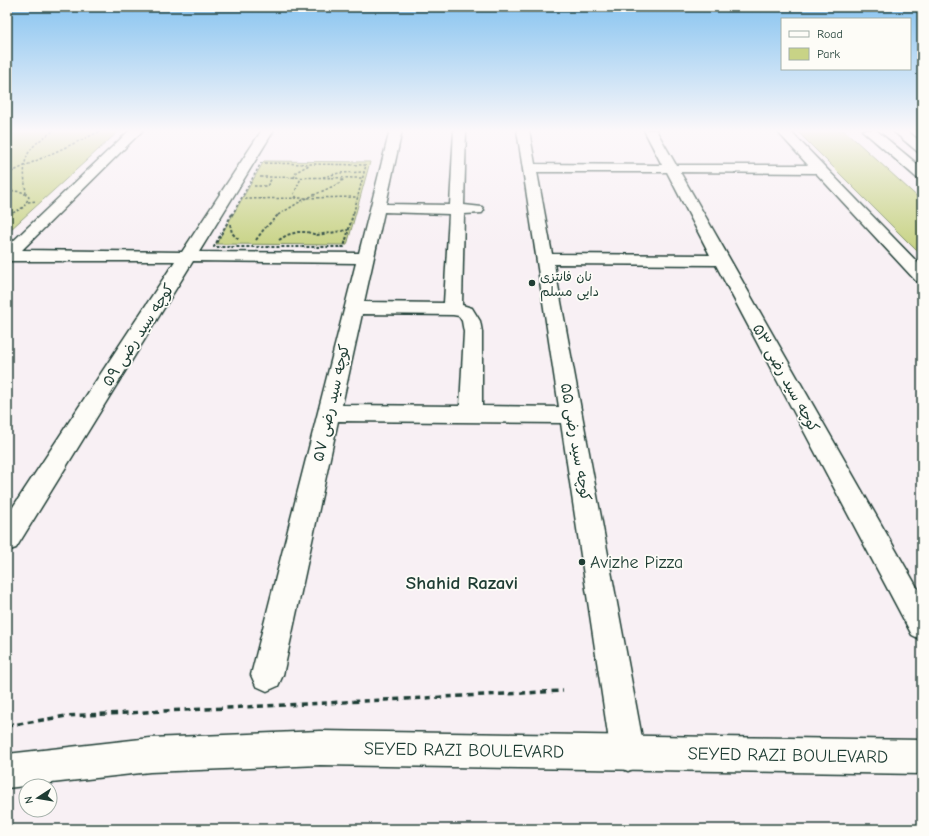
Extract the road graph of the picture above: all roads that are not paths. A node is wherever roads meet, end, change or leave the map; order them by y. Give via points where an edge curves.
1 (97, 169) edge
2 (248, 169) edge
3 (386, 169) edge
4 (459, 169) edge
5 (530, 169) edge
6 (672, 169) edge
7 (819, 169) edge
8 (377, 208) junction
9 (457, 210) junction
10 (476, 210) dead end
11 (7, 256) edge
12 (189, 257) junction
13 (365, 258) junction
14 (545, 259) junction
15 (722, 260) junction
16 (922, 277) edge
17 (354, 308) junction
18 (453, 309) junction
19 (329, 413) junction
20 (470, 414) junction
21 (571, 415) junction
22 (7, 539) edge
23 (922, 626) edge
24 (267, 675) dead end
25 (628, 754) junction
26 (922, 757) edge
27 (7, 771) edge

1 - 11 street
2 - 12 street, کوچه سید رضی ۵۹ via 236,193
3 - 8 street, کوچه سید رضی ۵۷
4 - 9 street
5 - 14 street, کوچه سید رضی ۵۵
6 - 15 street, کوچه سید رضی ۵۳
7 - 16 street
8 - 9 street
8 - 13 street, کوچه سید رضی ۵۷
9 - 10 street
9 - 18 street
11 - 12 street
12 - 13 street via 248,252
12 - 22 street, کوچه سید رضی ۵۹
13 - 17 street, کوچه سید رضی ۵۷
14 - 15 street
14 - 21 street, کوچه سید رضی ۵۵
15 - 23 street, کوچه سید رضی ۵۳
17 - 18 street
17 - 19 street, کوچه سید رضی ۵۷
18 - 20 street via 466,312 473,332
19 - 20 street
19 - 24 street, کوچه سید رضی ۵۷
20 - 21 street
21 - 25 street, کوچه سید رضی ۵۵
25 - 26 street, SEYED RAZI BOULEVARD
25 - 27 street, SEYED RAZI BOULEVARD via 320,748 150,755

